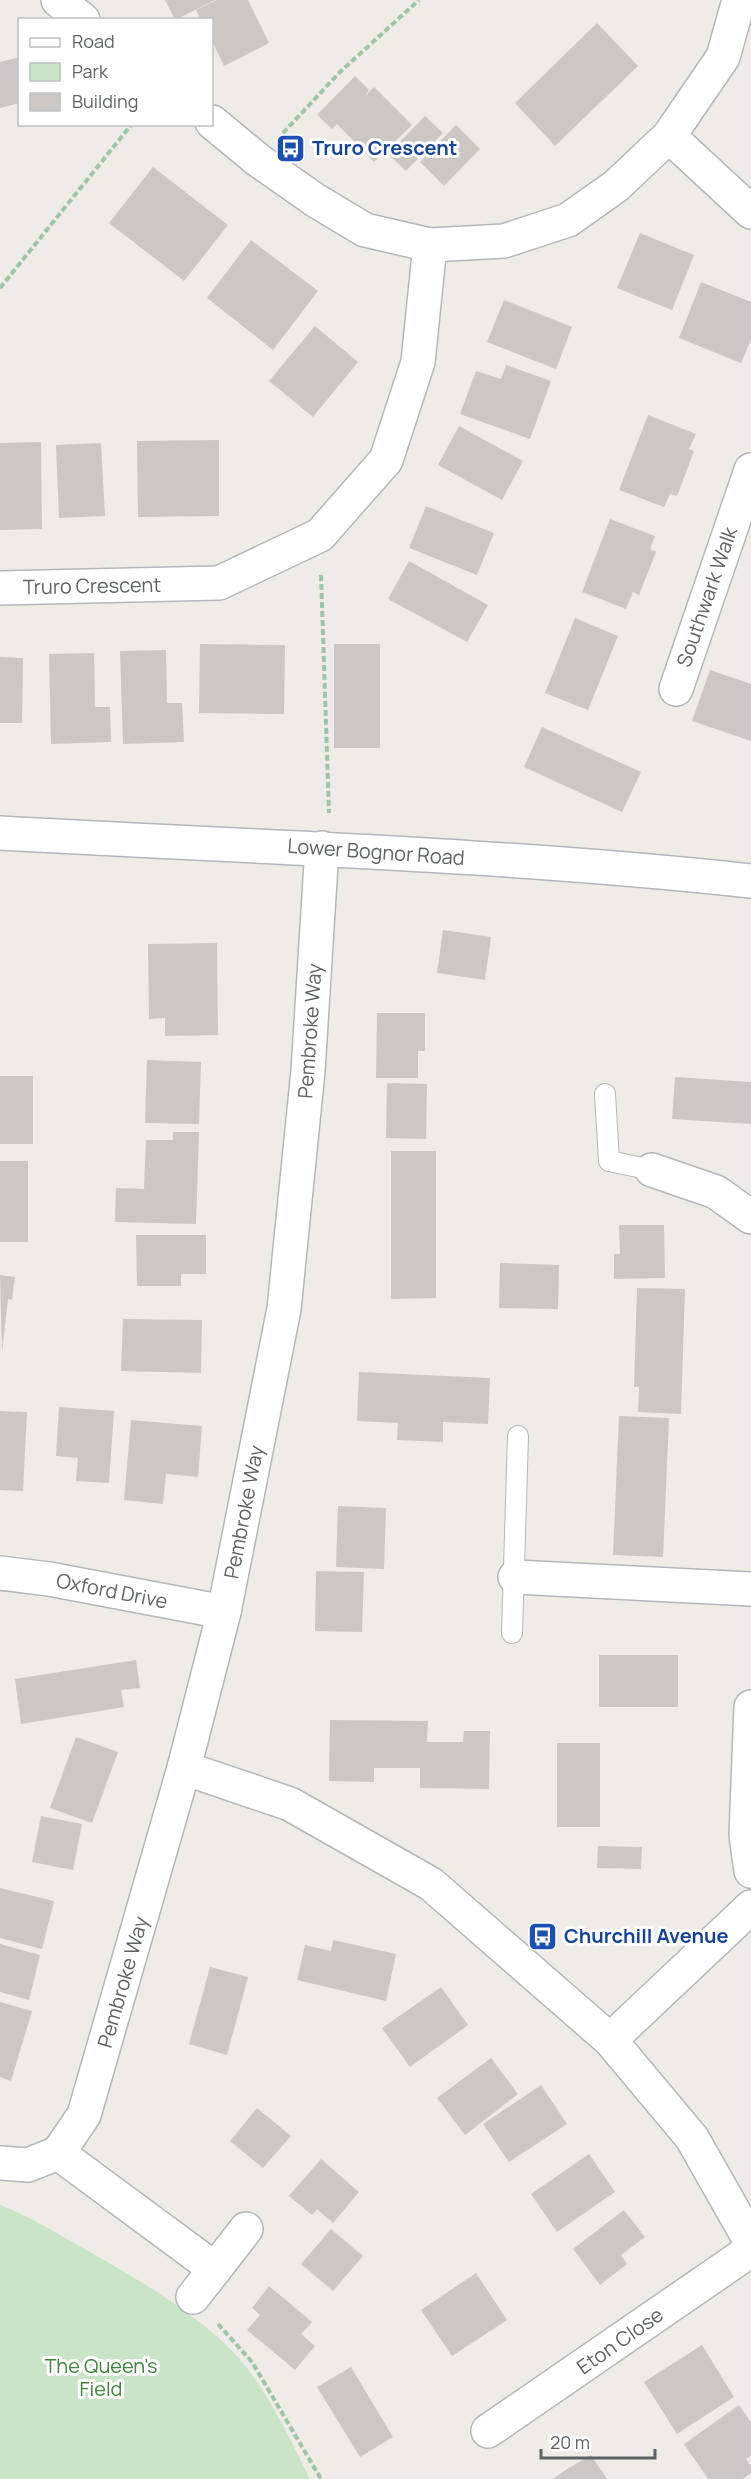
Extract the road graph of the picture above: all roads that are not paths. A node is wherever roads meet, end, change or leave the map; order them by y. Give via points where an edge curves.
1 (58, 0) edge
2 (739, 0) edge
3 (80, 18) edge
4 (213, 123) edge
5 (669, 136) junction
6 (751, 212) edge
7 (430, 245) junction
8 (751, 470) edge
9 (0, 588) edge
10 (675, 689) dead end
11 (0, 833) edge
12 (325, 834) junction
13 (751, 881) edge
14 (605, 1094) dead end
15 (652, 1170) joint
16 (751, 1217) edge
17 (518, 1436) dead end
18 (0, 1573) edge
19 (515, 1577) junction
20 (751, 1589) edge
21 (224, 1612) junction
22 (512, 1633) dead end
23 (751, 1707) edge
24 (184, 1768) junction
25 (751, 1871) edge
26 (751, 1907) edge
27 (610, 2040) junction
28 (58, 2152) junction
29 (0, 2163) edge
30 (246, 2229) dead end
31 (751, 2242) edge
32 (751, 2250) edge
33 (215, 2269) junction
34 (193, 2296) road end
35 (488, 2431) dead end

1 - 3 street
2 - 5 street via 723,57
4 - 7 street via 258,160 365,230
5 - 6 street
5 - 7 street via 616,186 568,220 504,242
7 - 9 street, Truro Crescent via 418,362 386,460 320,535 219,583
8 - 10 street, Southwark Walk
11 - 12 street, Lower Bognor Road
12 - 13 street, Lower Bognor Road
12 - 21 street, Pembroke Way via 308,1071 284,1309
14 - 15 lane via 609,1161
15 - 16 street via 716,1192
17 - 19 lane
18 - 21 street, Oxford Drive via 49,1578
19 - 20 street
19 - 22 lane
21 - 24 street, Pembroke Way
23 - 25 street via 746,1835
24 - 27 street via 290,1804 431,1884
24 - 28 street, Pembroke Way via 84,2115
26 - 27 street
27 - 31 street via 692,2138
28 - 29 street via 27,2165
28 - 33 street
30 - 33 street
32 - 35 street, Eton Close
33 - 34 street

